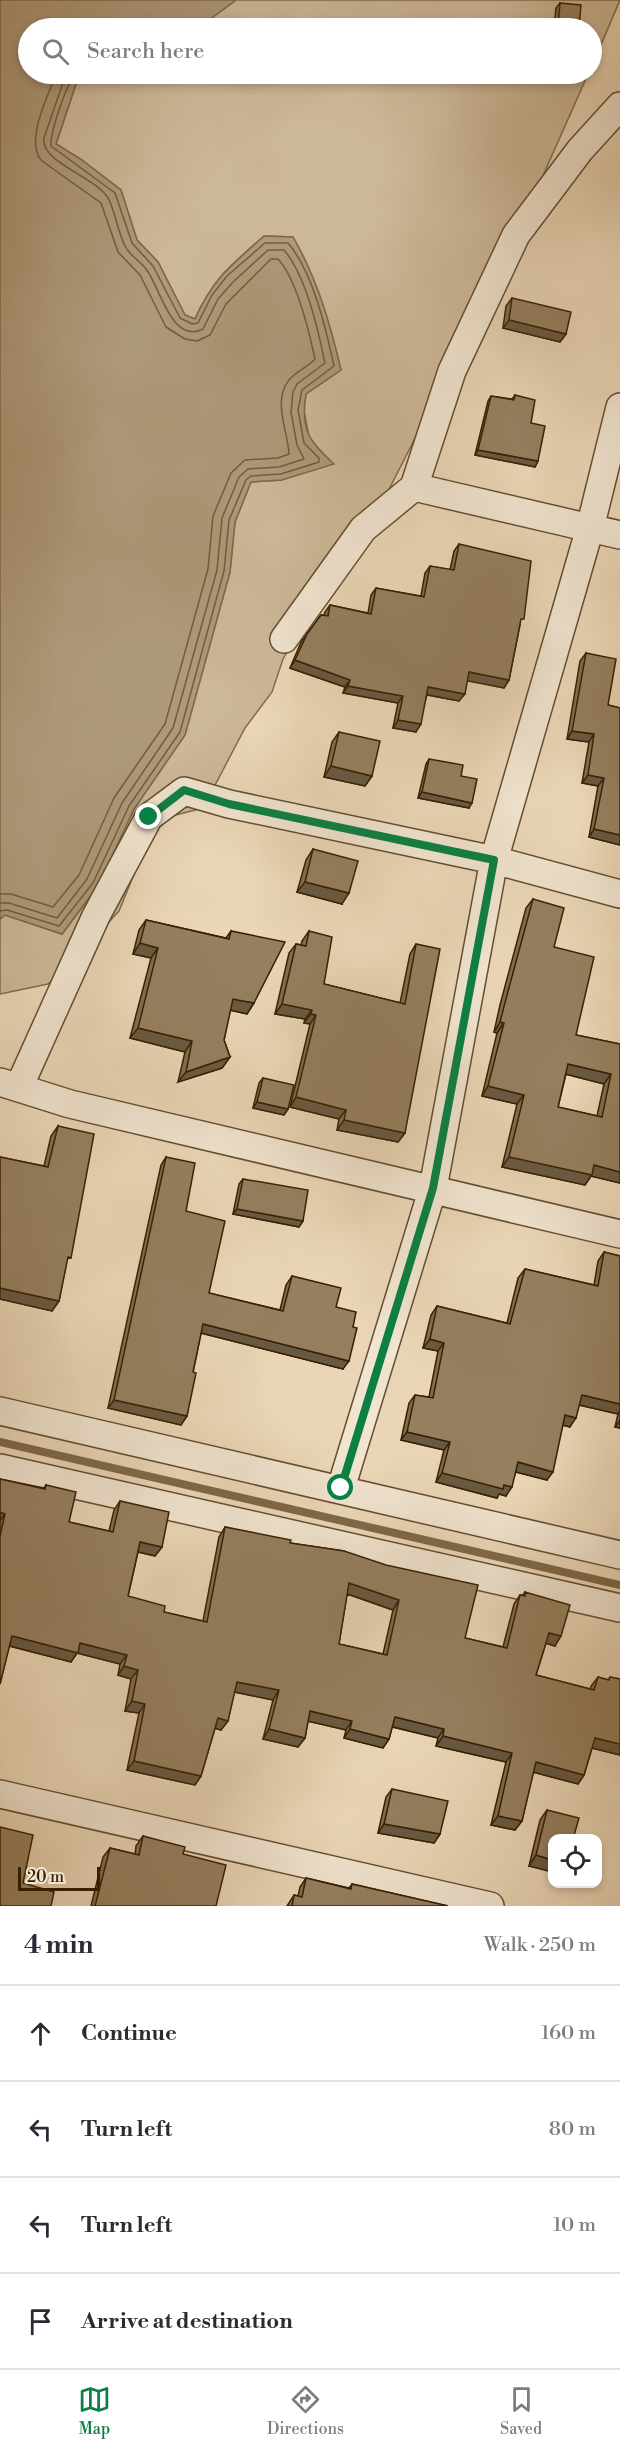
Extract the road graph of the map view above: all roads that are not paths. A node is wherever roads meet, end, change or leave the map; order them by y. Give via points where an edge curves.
1 (620, 106) edge
2 (620, 407) edge
3 (414, 488) junction
4 (590, 528) junction
5 (620, 536) edge
6 (284, 639) dead end
7 (494, 860) junction
8 (620, 894) edge
9 (9, 1084) edge
10 (433, 1188) junction
11 (620, 1234) edge
12 (0, 1411) edge
13 (0, 1468) edge
14 (341, 1488) junction
15 (620, 1555) edge
16 (620, 1608) edge
17 (0, 1794) edge
18 (490, 1906) edge

1 - 3 street via 580,150 516,236 452,371
2 - 4 street
3 - 4 street
3 - 6 street via 363,529
4 - 5 street
4 - 7 street
7 - 8 street
7 - 9 street via 229,804 184,790 149,817
7 - 10 street
9 - 10 street via 70,1104
10 - 11 street
10 - 14 street
12 - 14 street
13 - 16 street
14 - 15 street
17 - 18 street

